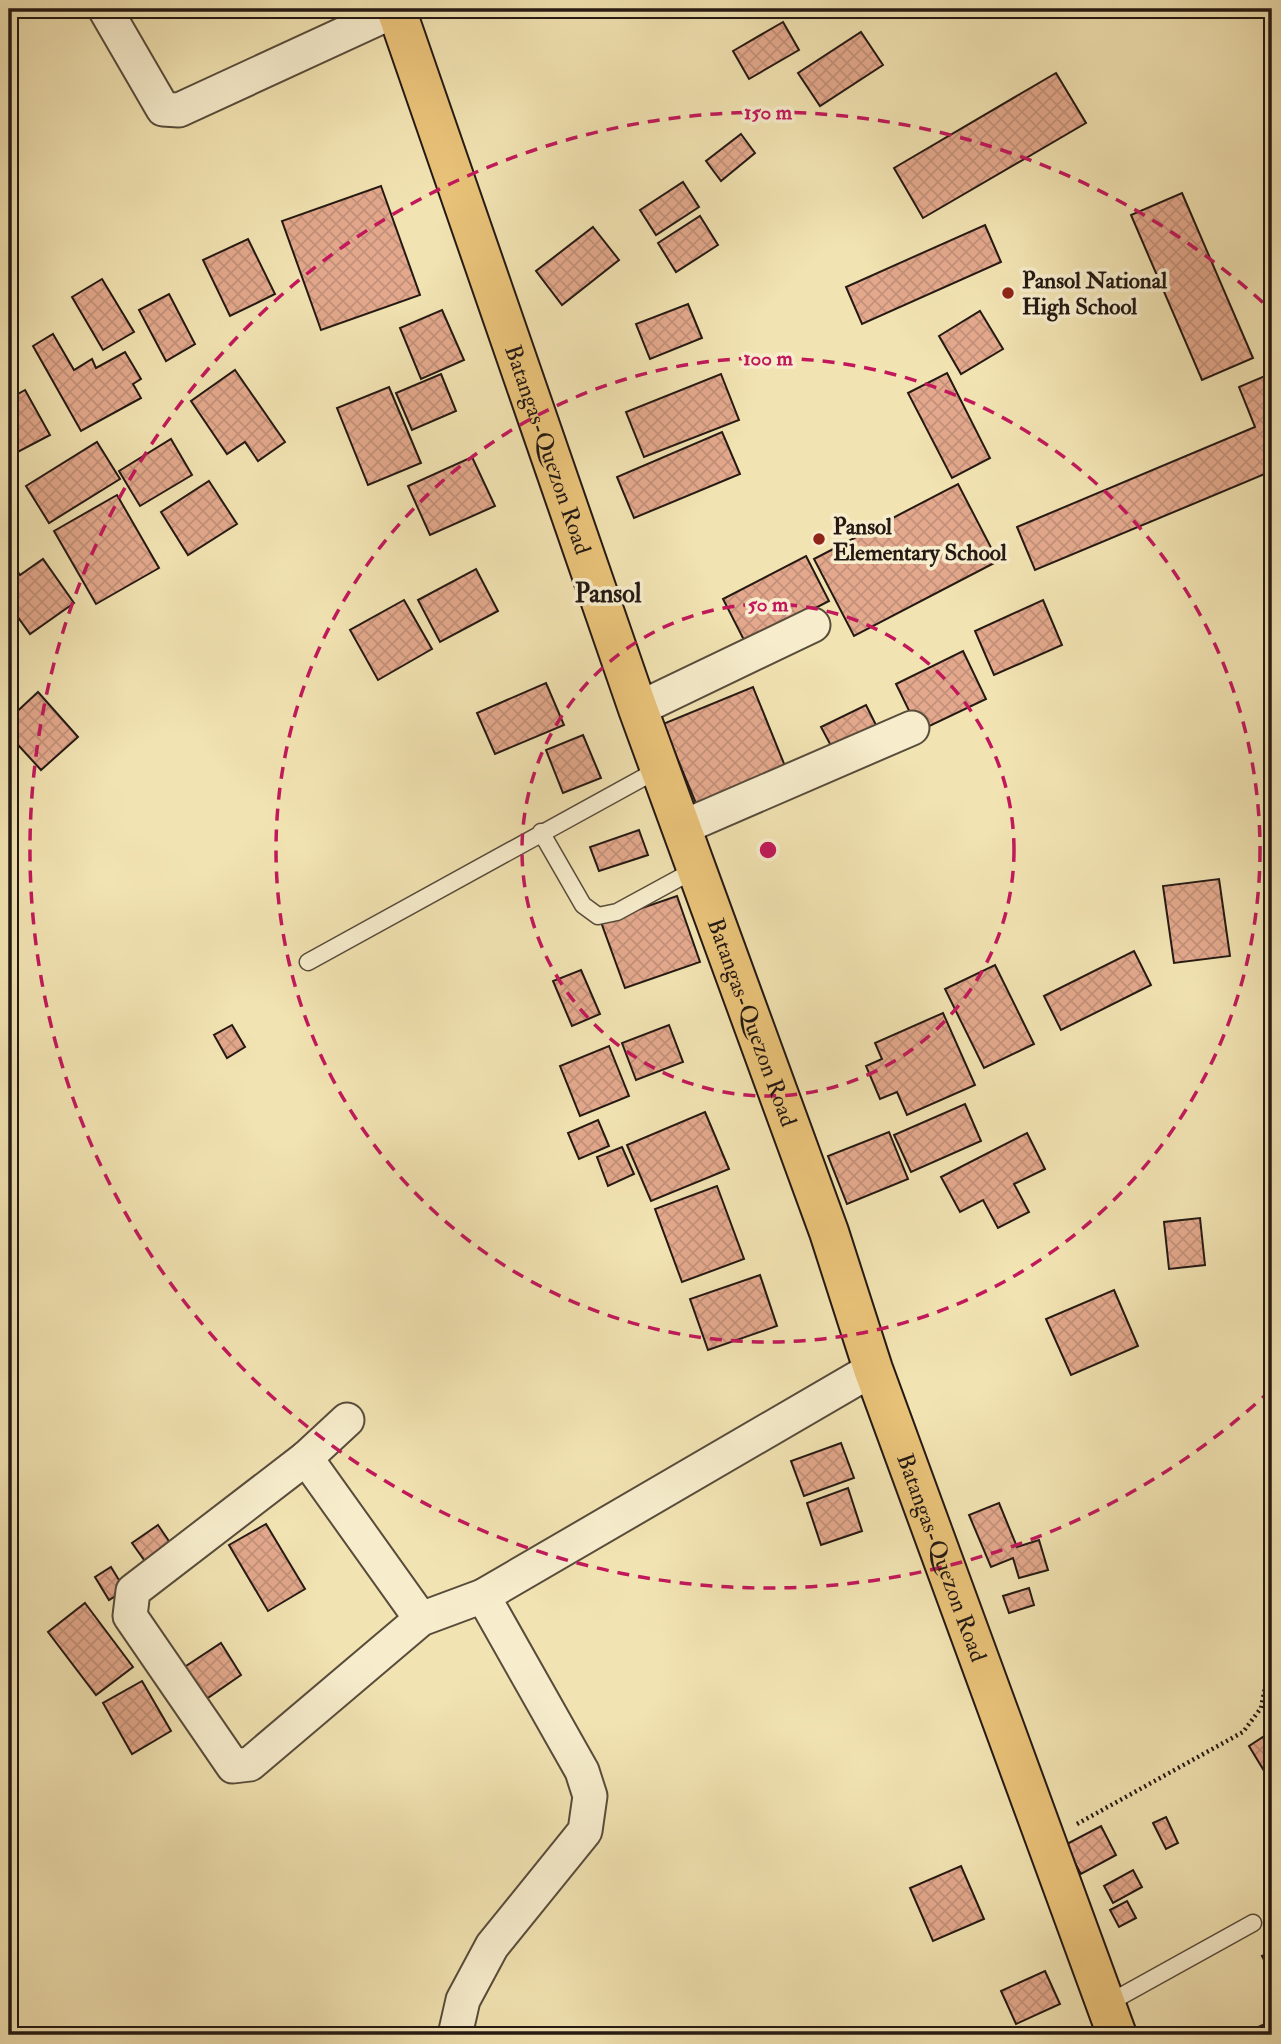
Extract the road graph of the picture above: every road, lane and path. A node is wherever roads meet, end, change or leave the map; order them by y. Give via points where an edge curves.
1 (105, 9) edge
2 (396, 9) edge
3 (813, 625) dead end
4 (638, 709) junction
5 (912, 728) dead end
6 (659, 768) junction
7 (681, 828) junction
8 (541, 832) junction
9 (696, 869) junction
10 (308, 962) dead end
11 (873, 1369) junction
12 (348, 1420) dead end
13 (306, 1458) junction
14 (483, 1596) junction
15 (421, 1619) junction
16 (1272, 1653) edge
17 (1046, 1841) junction
18 (1253, 1923) dead end
19 (1111, 2020) edge
20 (455, 2035) edge

1 - 2 street via 163,109 179,110
2 - 4 main road, Batangas-Quezon Road
3 - 4 street
4 - 6 main road, Batangas-Quezon Road
5 - 7 street
6 - 7 main road, Batangas-Quezon Road
6 - 8 lane
7 - 9 main road, Batangas-Quezon Road
8 - 9 lane via 583,905 598,916 617,912
8 - 10 lane
9 - 11 main road, Batangas-Quezon Road via 829,1232
11 - 14 street
11 - 17 main road, Batangas-Quezon Road
12 - 13 street
13 - 15 street
13 - 15 street via 133,1591 130,1616 233,1766 250,1764
14 - 15 street
14 - 20 street via 583,1771 590,1796 585,1831 492,1946 463,2000
16 - 17 path via 1261,1708 1243,1732
17 - 19 main road, Batangas-Quezon Road
18 - 19 lane

